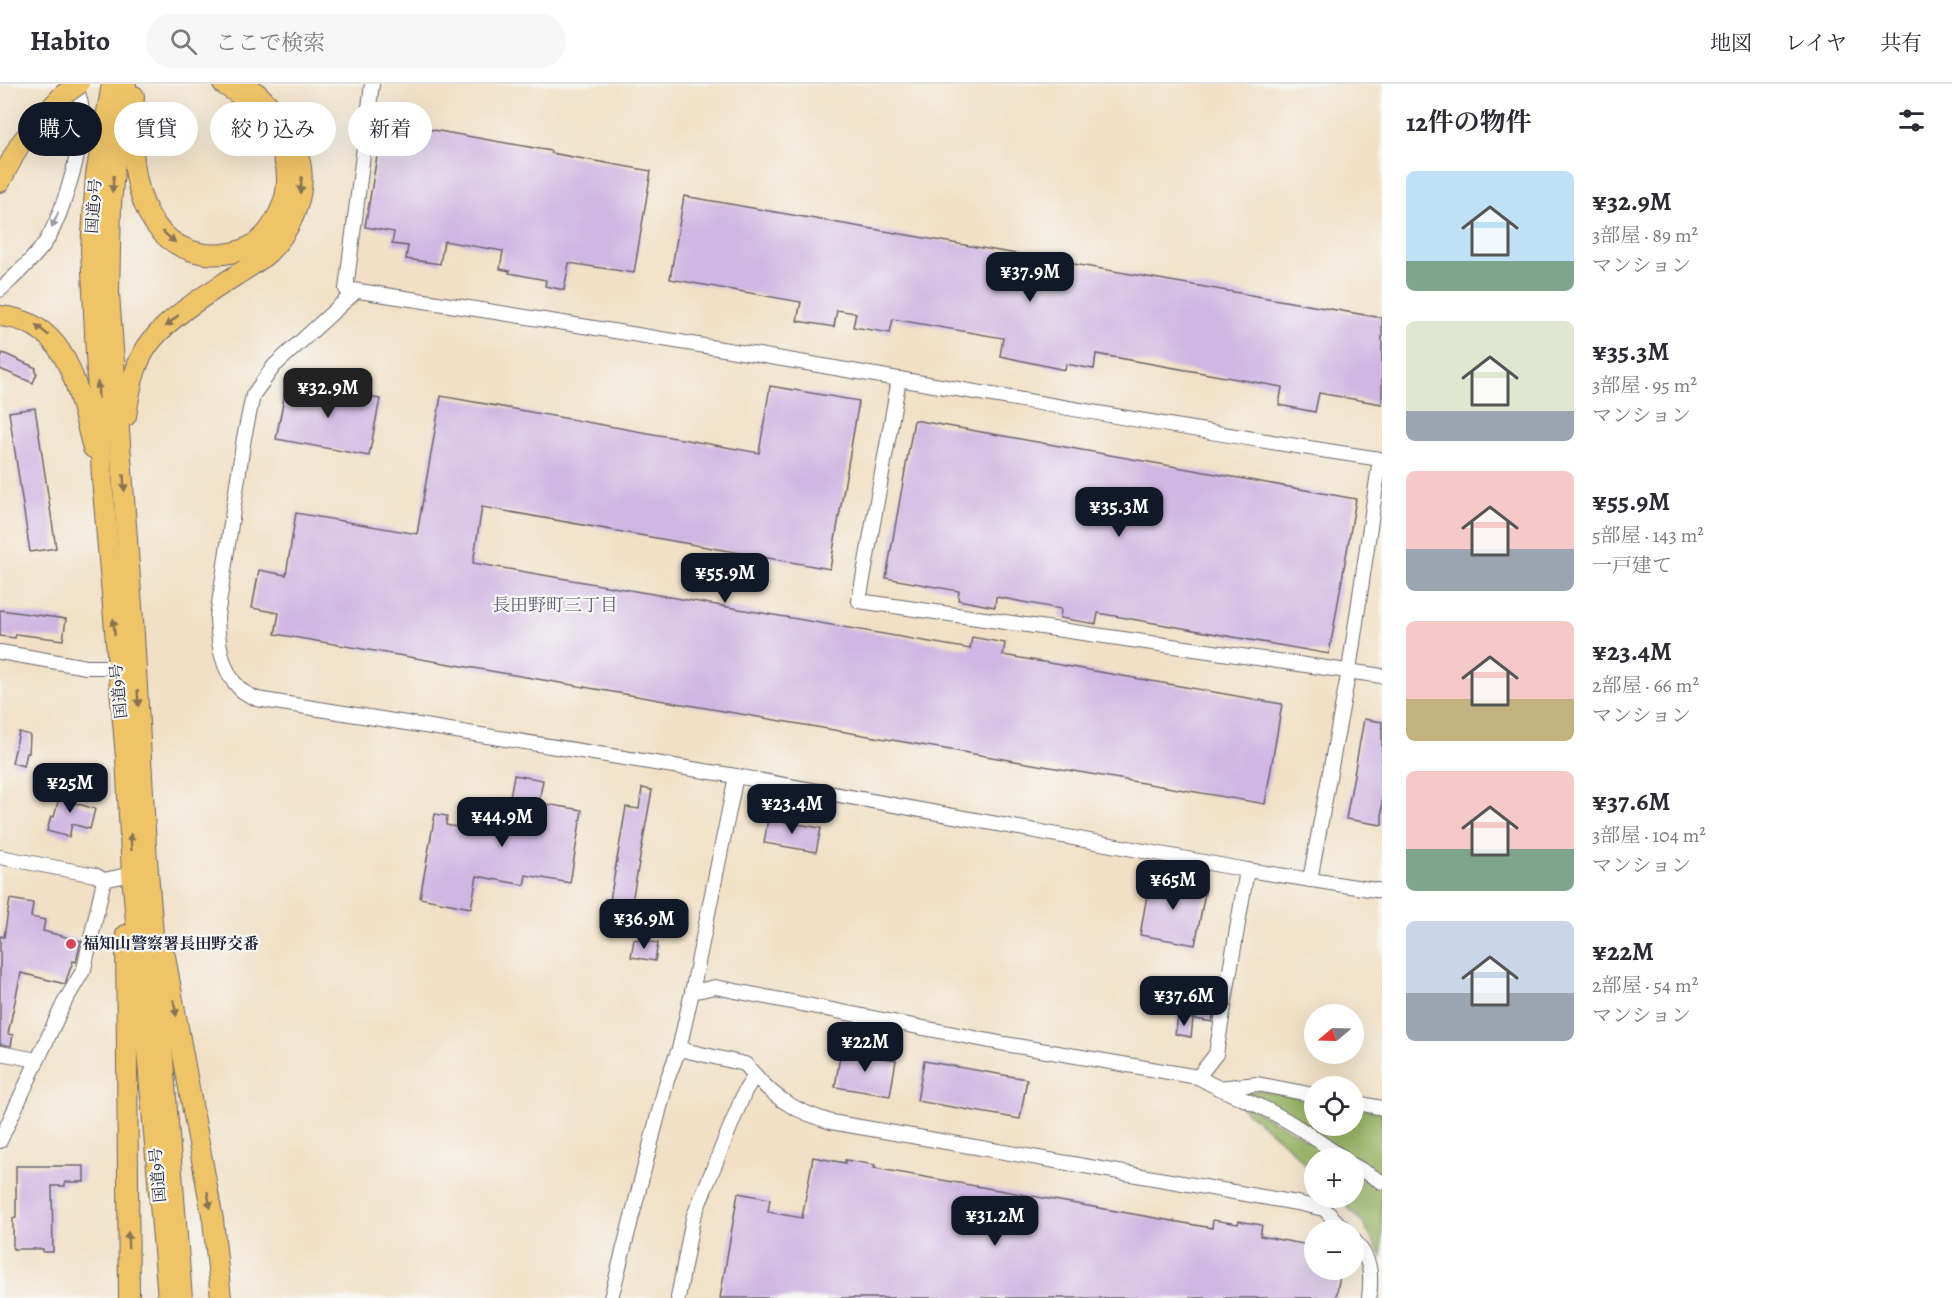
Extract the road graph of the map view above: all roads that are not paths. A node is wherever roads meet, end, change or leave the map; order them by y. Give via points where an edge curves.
1 (112, 84) edge
2 (126, 84) edge
3 (135, 84) edge
4 (223, 84) edge
5 (245, 84) edge
6 (372, 84) edge
7 (65, 86) edge
8 (0, 154) edge
9 (0, 182) edge
10 (0, 290) edge
11 (356, 291) junction
12 (0, 316) edge
13 (899, 379) junction
14 (121, 444) junction
15 (102, 480) junction
16 (0, 652) edge
17 (117, 667) junction
18 (1349, 670) junction
19 (1382, 676) edge
20 (736, 776) junction
21 (146, 847) junction
22 (0, 857) edge
23 (1247, 870) junction
24 (132, 874) junction
25 (104, 880) junction
26 (1310, 880) junction
27 (1382, 891) edge
28 (692, 992) junction
29 (679, 1049) junction
30 (0, 1053) edge
31 (37, 1060) junction
32 (755, 1076) junction
33 (1198, 1077) junction
34 (1216, 1088) junction
35 (1304, 1093) edge
36 (1364, 1104) edge
37 (1382, 1108) edge
38 (0, 1141) edge
39 (1330, 1148) edge
40 (1364, 1171) edge
41 (1382, 1182) edge
42 (1335, 1220) edge
43 (1364, 1254) edge
44 (129, 1298) edge
45 (168, 1298) edge
46 (182, 1298) edge
47 (221, 1298) edge
48 (611, 1298) edge
49 (678, 1298) edge
50 (1369, 1298) edge

15 -> 1 highway, 国道9号 via 92,250 96,175
2 -> 14 highway, 国道9号 via 114,170 109,294
3 -> 4 highway via 133,152 137,183 147,212 168,238 187,250 208,255 231,253 257,242 274,224 285,203 287,164 278,142 245,99
5 -> 14 highway via 274,112 292,137 301,161 302,186 296,209 286,231 268,253 193,303 151,341 135,366
6 - 11 street via 346,290
7 - 8 highway via 31,110
7 - 9 highway via 20,144
7 -> 10 street via 79,94 82,111 75,166 66,195 46,241
11 - 13 street
11 - 20 street via 273,366 253,395 217,617 218,644 227,669 241,690 257,699
15 -> 12 highway via 69,365 52,339 33,323
13 - 18 street via 1380,459
13 - 18 street via 859,601
14 -> 21 highway, 国道9号
17 -> 15 highway, 国道9号
16 - 17 street via 86,667
24 -> 17 highway, 国道9号
18 - 19 street
18 - 26 street
20 - 23 street
20 - 28 street
21 - 46 highway, 国道9号
21 -> 47 highway via 213,1220
22 - 25 street
23 - 26 street
23 - 33 street via 1216,1054
24 - 25 street
44 -> 24 highway via 126,925
24 - 45 highway, 国道9号
25 - 31 street via 84,969
26 - 27 street
28 - 29 street
28 - 33 street via 715,987 740,990 1005,1044
29 - 32 street via 745,1064
29 - 48 street via 667,1080
30 - 31 street
31 - 38 street
32 - 42 street via 800,1112 831,1122 1297,1203 1324,1209
32 - 49 street via 745,1091 693,1218
33 - 34 street
34 - 35 street via 1257,1084
34 - 39 street via 1262,1107
36 - 37 street
40 - 41 street
43 - 50 street via 1372,1270

